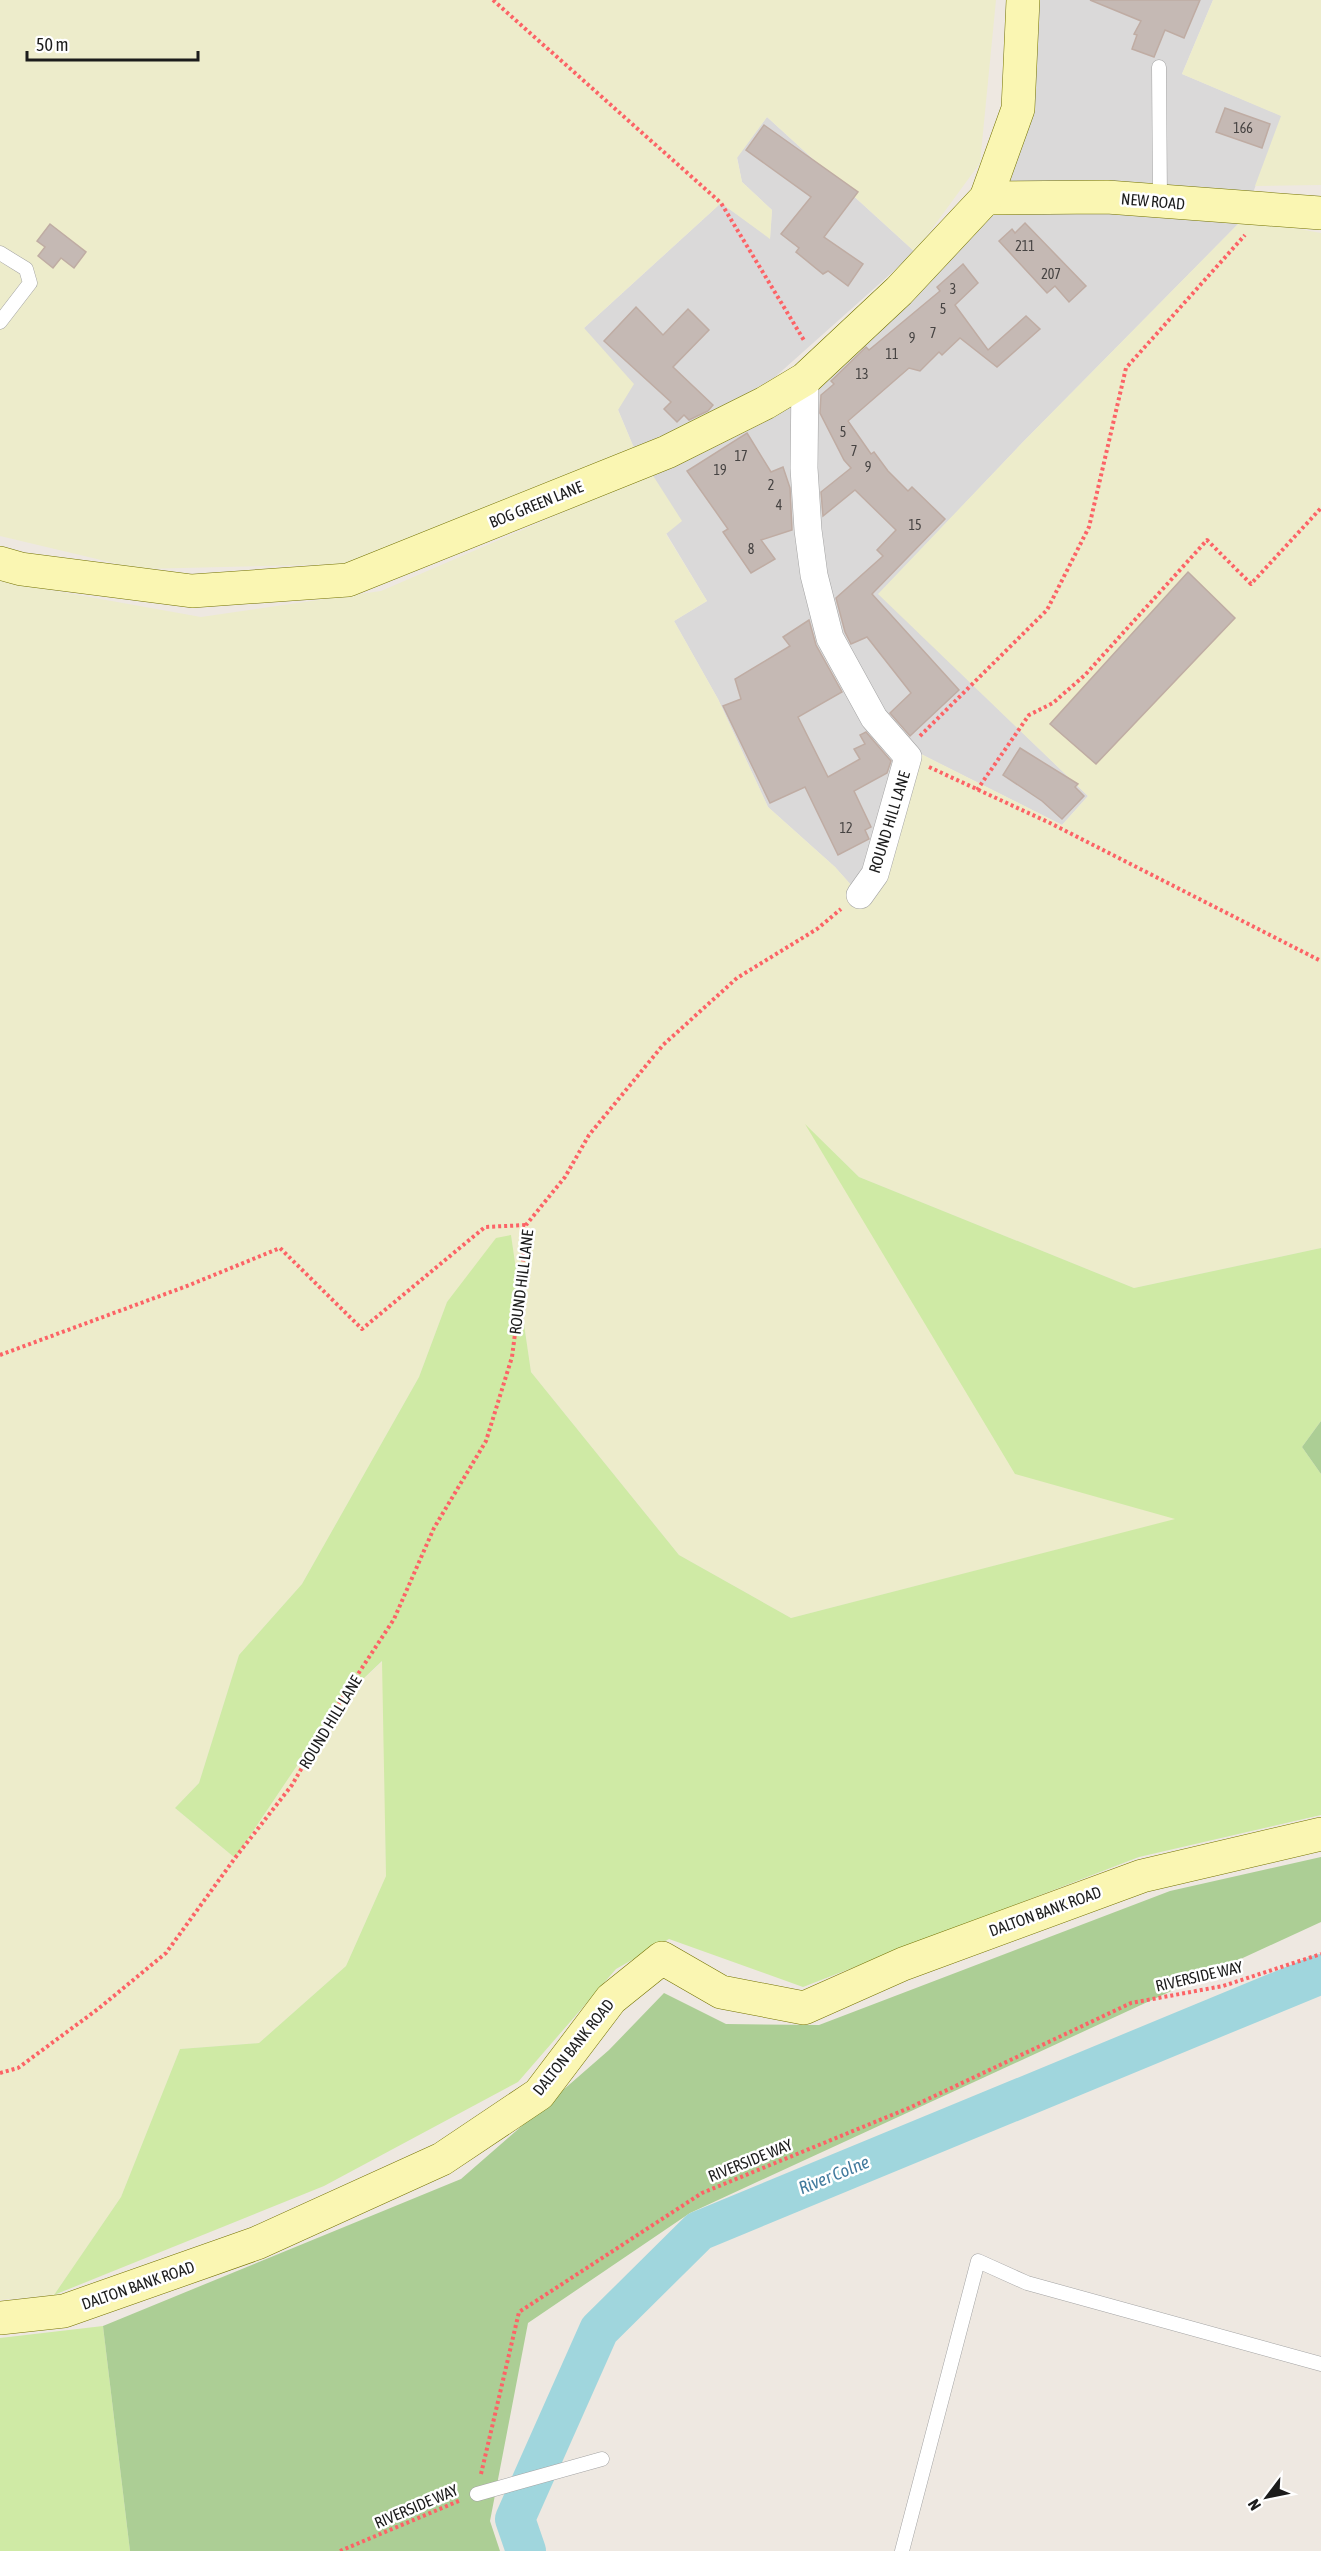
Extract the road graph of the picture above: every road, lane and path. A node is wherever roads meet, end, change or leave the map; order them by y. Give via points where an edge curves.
1 (493, 0) edge
2 (1023, 0) edge
3 (1160, 67) dead end
4 (986, 198) junction
5 (1160, 201) junction
6 (1256, 209) junction
7 (1321, 213) edge
8 (0, 253) edge
9 (0, 322) edge
10 (812, 372) junction
11 (1321, 508) edge
12 (0, 563) edge
13 (908, 757) junction
14 (977, 790) junction
15 (860, 895) joint
16 (1321, 961) edge
17 (526, 1225) junction
18 (0, 1355) edge
19 (1321, 1834) edge
20 (1321, 1954) edge
21 (0, 2073) edge
22 (0, 2318) edge
23 (1321, 2364) edge
24 (602, 2458) dead end
25 (477, 2494) junction
26 (339, 2551) edge
27 (902, 2551) edge

1 - 10 path via 721,203
2 - 4 street via 1017,110
3 - 5 lane
4 - 5 street, NEW ROAD via 1107,197
4 - 10 street, BOG GREEN LANE via 899,291
5 - 6 street, NEW ROAD
6 - 7 street, NEW ROAD
6 - 13 path via 1243,238 1126,368 1089,526 1047,610 918,738
8 - 9 lane via 26,269 30,284
10 - 12 street, BOG GREEN LANE via 765,404 667,452 348,580 192,591
10 - 13 street, ROUND HILL LANE via 804,468 814,574 830,638 874,718
11 - 14 path via 1251,585 1207,540 1085,675 1053,703 1029,715
13 - 14 path
13 - 15 street, ROUND HILL LANE via 875,874
14 - 16 path
15 - 17 path, ROUND HILL LANE via 817,929 737,978 663,1045 589,1135 565,1177
17 - 18 path via 485,1227 362,1329 280,1248
17 - 21 path, ROUND HILL LANE via 512,1357 486,1441 434,1528 394,1619 292,1785 166,1953 18,2068
19 - 22 street, DALTON BANK ROAD via 1142,1876 903,1964 804,2008 721,1992 662,1958 611,1999 538,2094 442,2159 257,2243 64,2311
20 - 25 path, RIVERSIDE WAY via 1223,1986 1131,2003 909,2108 702,2193 519,2313
23 - 27 lane via 1027,2283 978,2261
24 - 25 lane
25 - 26 path, RIVERSIDE WAY

